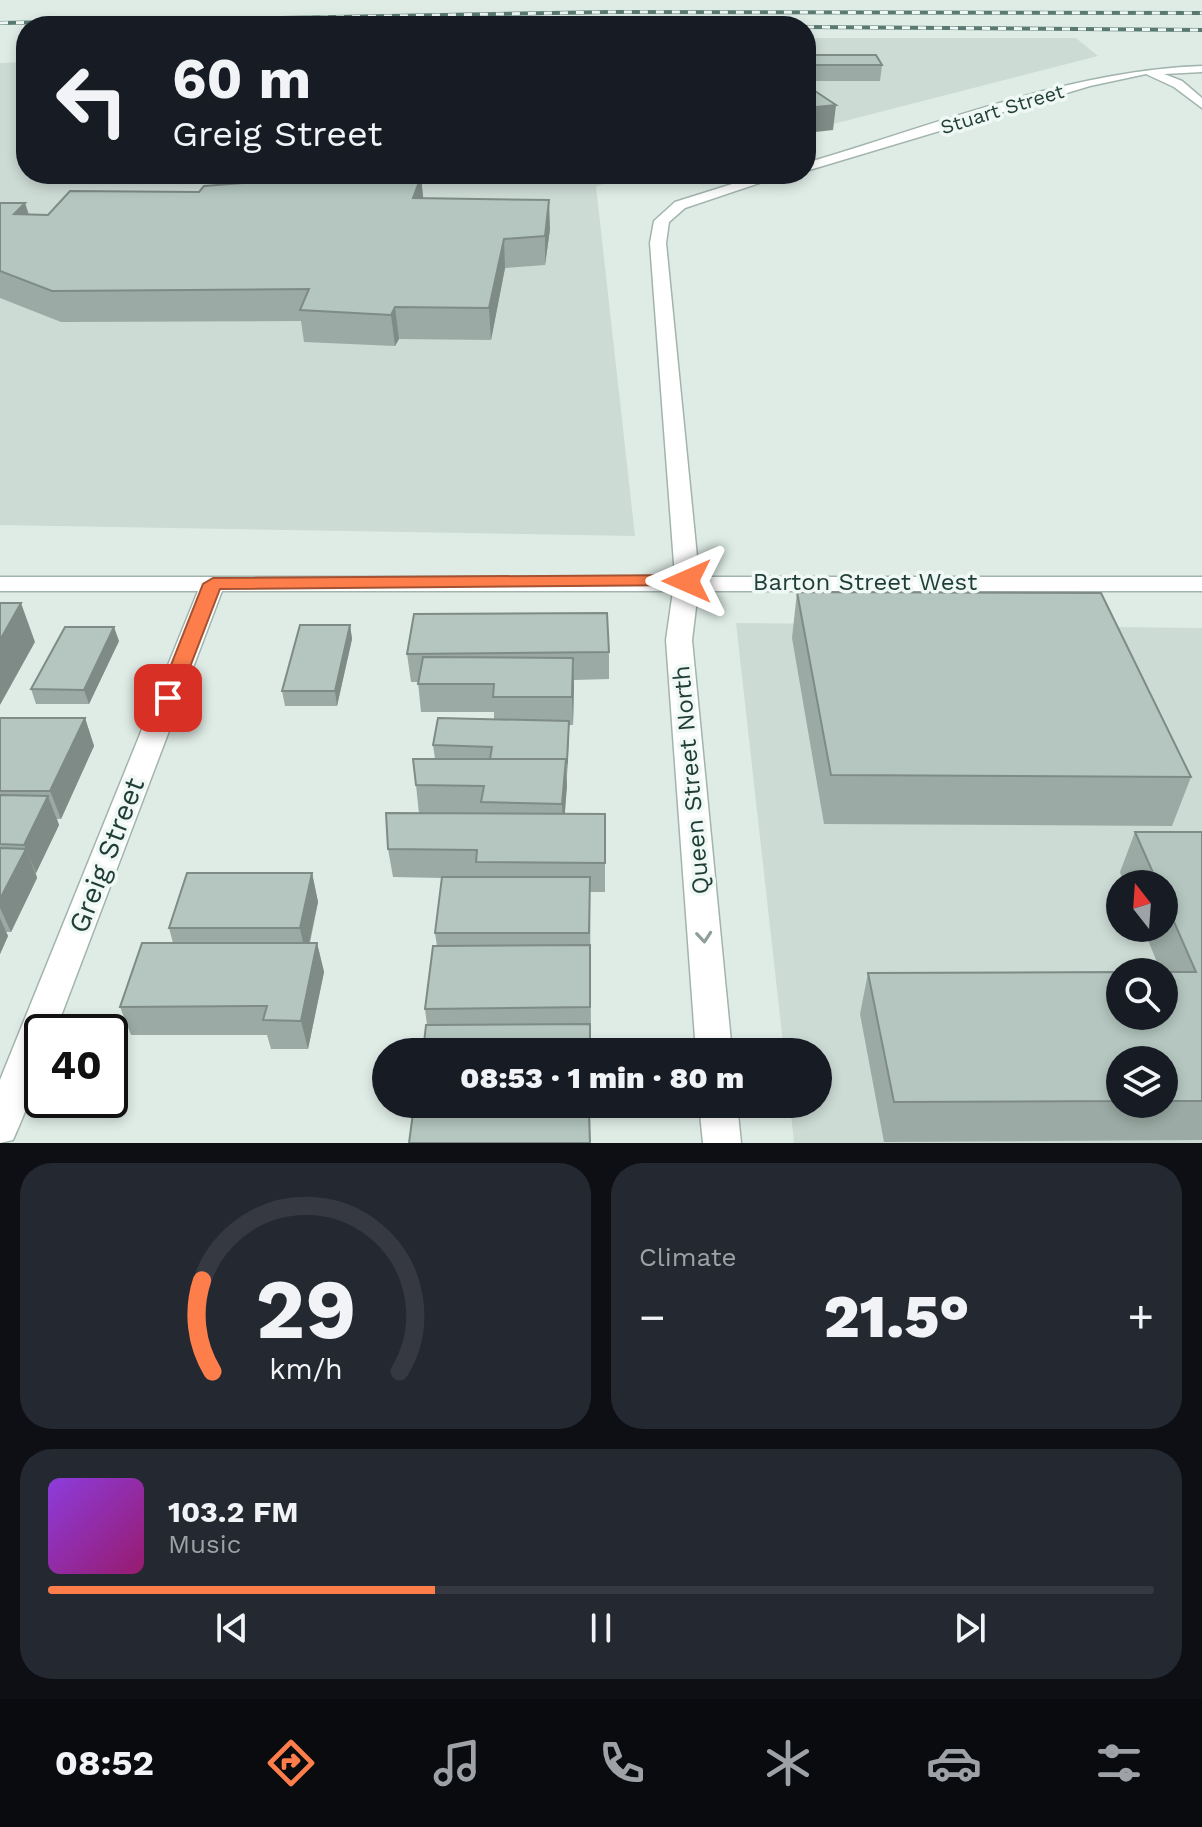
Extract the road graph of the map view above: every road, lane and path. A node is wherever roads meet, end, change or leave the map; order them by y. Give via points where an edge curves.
1 (1202, 69) edge
2 (1146, 71) junction
3 (1202, 104) edge
4 (816, 164) edge
5 (747, 184) edge
6 (687, 581) junction
7 (0, 584) edge
8 (213, 584) junction
9 (1202, 584) edge
10 (713, 1038) edge
11 (719, 1118) edge
12 (0, 1127) edge
13 (722, 1143) edge

1 - 2 street, Stuart Street
2 - 3 street via 1178,84
2 - 4 street, Stuart Street via 1088,83
5 - 6 street, Queen Street North via 680,205 662,221 658,243
6 - 8 street, Barton Street West
6 - 9 street, Barton Street West
6 -> 10 street, Queen Street North via 679,640
7 - 8 street, Barton Street West
8 - 12 street, Greig Street
11 - 13 street

